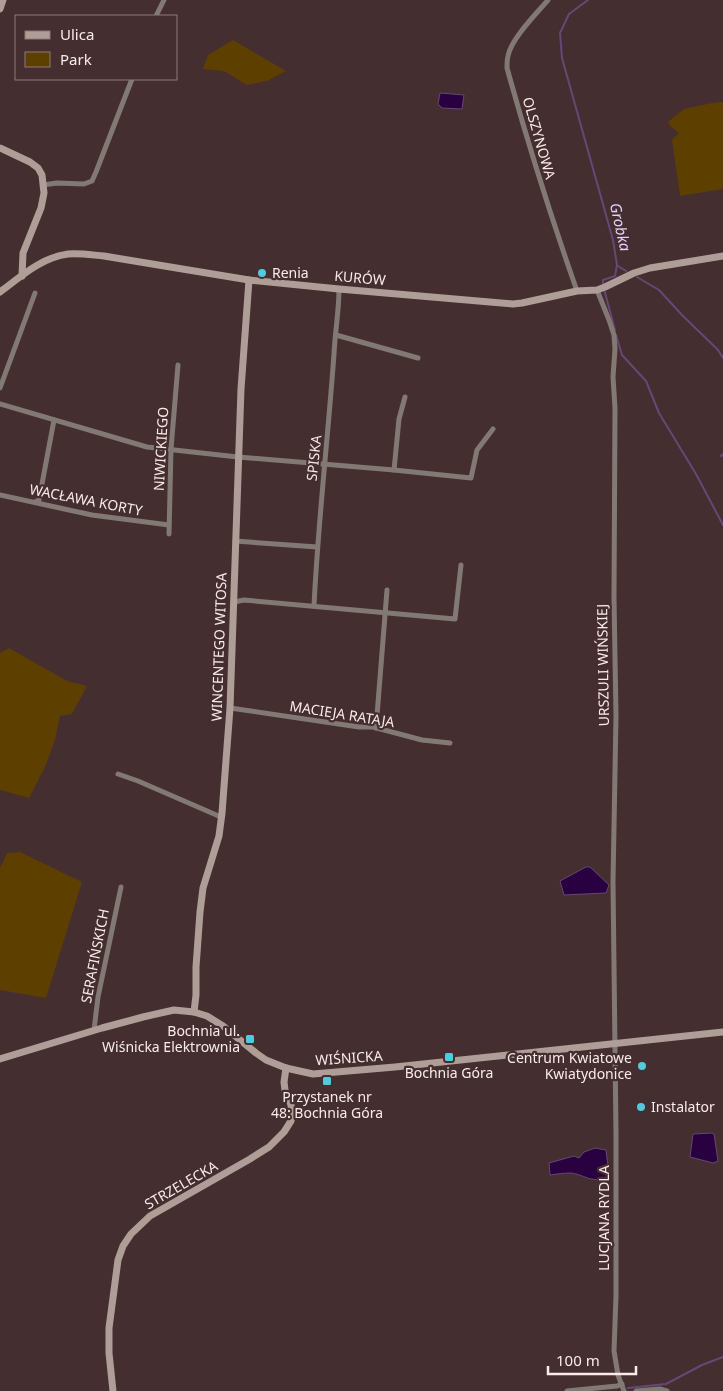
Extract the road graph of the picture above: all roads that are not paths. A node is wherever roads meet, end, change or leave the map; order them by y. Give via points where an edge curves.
1 (3, 0) edge
2 (164, 0) edge
3 (548, 0) edge
4 (0, 8) edge
5 (156, 15) edge
6 (132, 80) edge
7 (0, 148) edge
8 (43, 186) junction
9 (723, 256) edge
10 (23, 262) junction
11 (32, 269) junction
12 (22, 276) junction
13 (249, 280) junction
14 (339, 289) junction
15 (601, 289) junction
16 (577, 291) junction
17 (0, 292) edge
18 (35, 293) dead end
19 (336, 335) junction
20 (418, 358) dead end
21 (178, 365) dead end
22 (0, 388) edge
23 (405, 397) dead end
24 (0, 404) edge
25 (54, 420) junction
26 (493, 429) dead end
27 (171, 449) junction
28 (238, 457) junction
29 (324, 464) junction
30 (394, 470) junction
31 (0, 495) edge
32 (36, 502) junction
33 (169, 525) junction
34 (169, 534) dead end
35 (235, 541) junction
36 (317, 547) junction
37 (461, 565) dead end
38 (387, 590) dead end
39 (234, 602) junction
40 (314, 606) junction
41 (385, 613) junction
42 (230, 708) junction
43 (376, 728) junction
44 (450, 743) dead end
45 (118, 774) dead end
46 (221, 817) junction
47 (121, 887) dead end
48 (194, 1012) junction
49 (94, 1030) junction
50 (723, 1032) edge
51 (615, 1043) junction
52 (0, 1059) edge
53 (286, 1068) junction
54 (622, 1384) junction
55 (113, 1391) edge
56 (566, 1391) edge
57 (624, 1391) edge
58 (636, 1391) edge
59 (667, 1391) edge

1 - 4 street
2 - 5 street
3 - 16 street, OLSZYNOWA via 516,39 508,56 507,68 540,184
6 - 8 street via 92,181
7 - 8 street via 38,168
8 - 10 street via 41,208 23,253
9 - 15 street, KURÓW via 634,272
10 - 11 street
10 - 12 street
11 - 12 street, KURÓW
11 - 13 street, KURÓW via 56,257 81,254
12 - 17 street, KURÓW
13 - 14 street, KURÓW
13 - 28 street, WINCENTEGO WITOSA
14 - 16 street, KURÓW via 513,304
14 - 19 street, SPISKA
15 - 16 street, KURÓW
15 - 51 street, URSZULI WIŃSKIEJ via 615,349
18 - 22 street
19 - 20 street
19 - 29 street, SPISKA
21 - 27 street, NIWICKIEGO
23 - 30 street via 399,419
24 - 25 street
25 - 27 street via 148,447
25 - 32 street via 39,500
26 - 30 street via 477,450 471,478
27 - 28 street
27 - 33 street, NIWICKIEGO
28 - 29 street
28 - 35 street, WINCENTEGO WITOSA
29 - 30 street
29 - 36 street, SPISKA
31 - 32 street, WACŁAWA KORTY
32 - 33 street, WACŁAWA KORTY via 92,515
33 - 34 street, NIWICKIEGO
35 - 36 street
35 - 39 street, WINCENTEGO WITOSA
36 - 40 street, SPISKA
37 - 41 street via 455,619
38 - 41 street
39 - 40 street
39 - 42 street, WINCENTEGO WITOSA
40 - 41 street
41 - 43 street
42 - 43 street, MACIEJA RATAJA
42 - 46 street, WINCENTEGO WITOSA
43 - 44 street, MACIEJA RATAJA via 422,740
45 - 46 street
46 - 48 street, WINCENTEGO WITOSA via 219,836 203,888
47 - 49 street, SERAFIŃSKICH
48 - 49 street, WIŚNICKA via 174,1010
48 - 53 street, WIŚNICKA via 223,1026 266,1060
49 - 52 street, WIŚNICKA
50 - 51 street, WIŚNICKA
51 - 53 street, WIŚNICKA via 330,1073 313,1074
51 - 54 street, LUCJANA RYDLA via 614,1351
53 - 55 street, STRZELECKA via 285,1090 292,1113 288,1127 278,1139 250,1159 150,1216 123,1246 118,1260 109,1328
54 - 56 street
54 - 57 street, LUCJANA RYDLA
58 - 59 street

